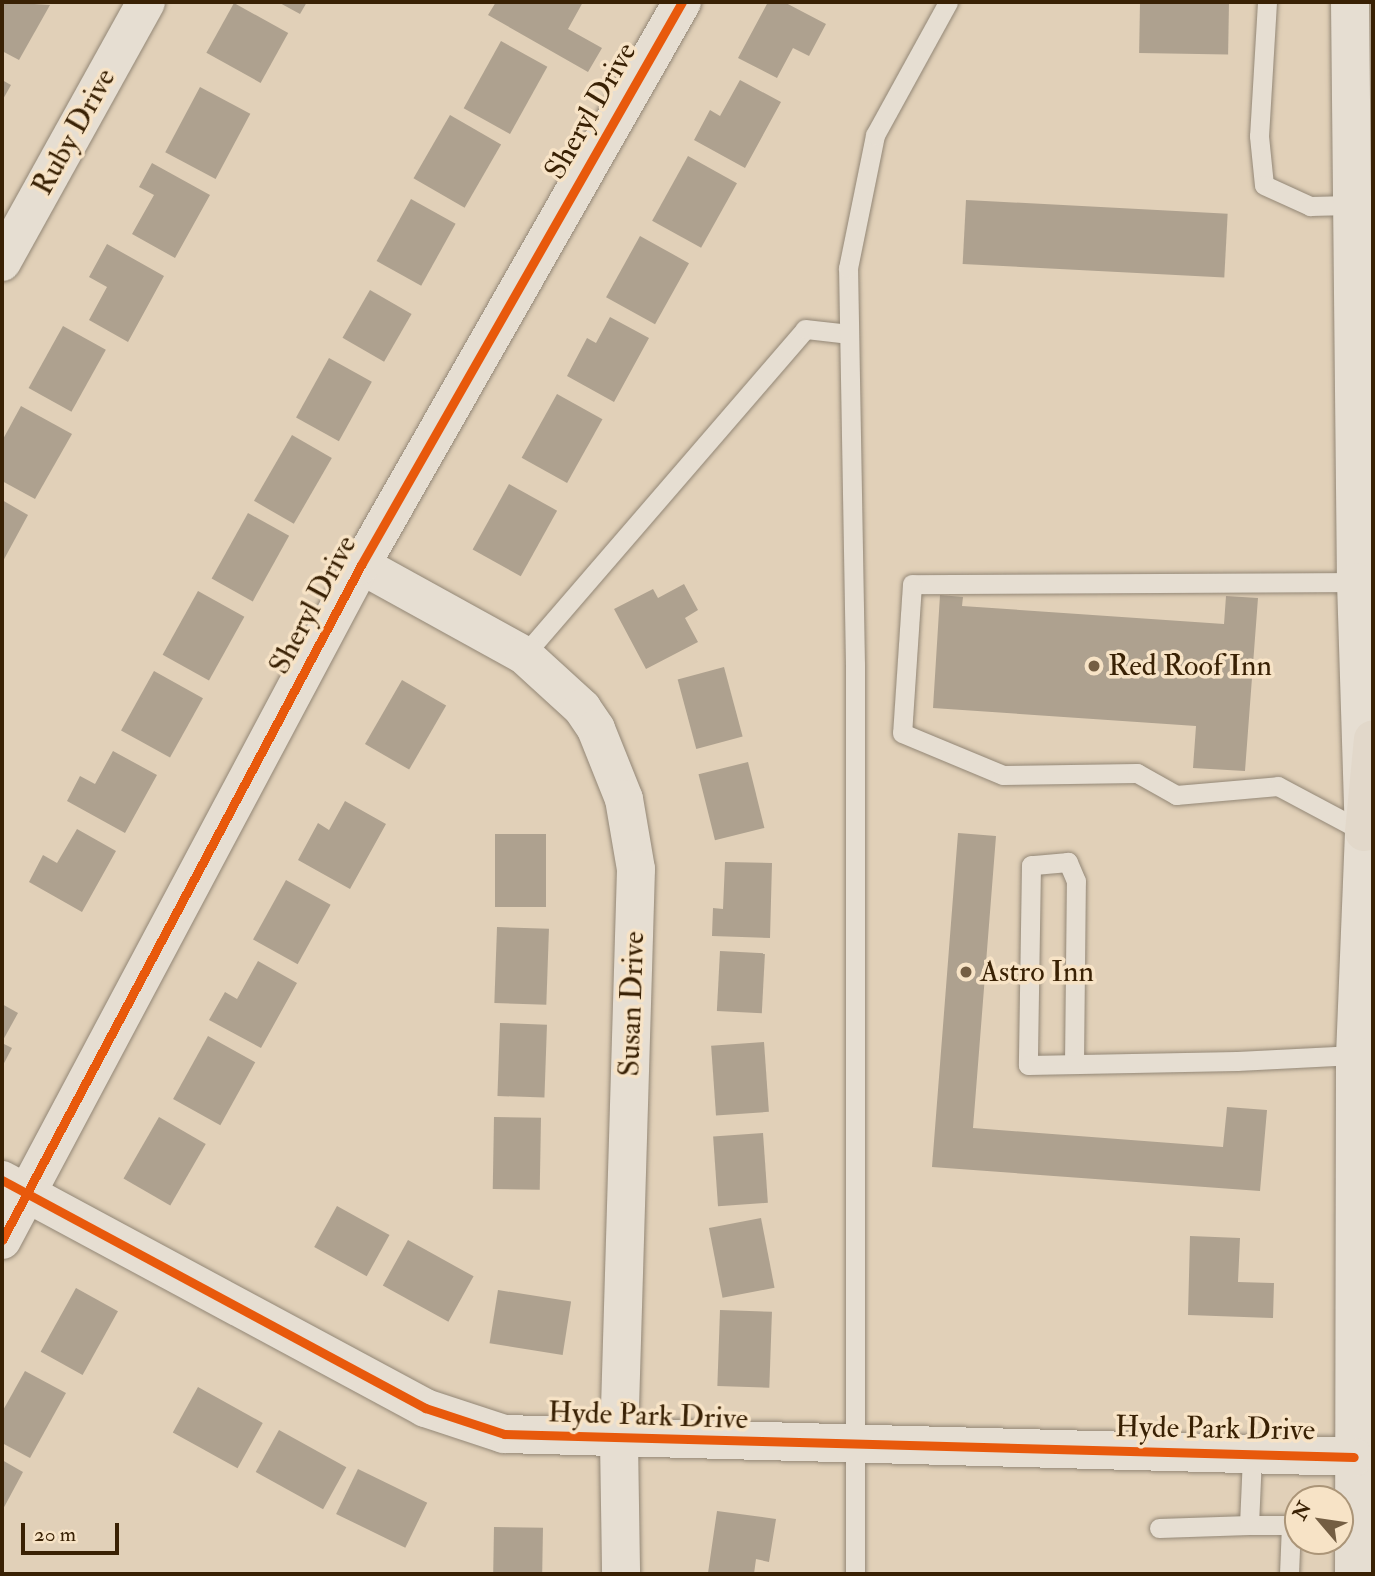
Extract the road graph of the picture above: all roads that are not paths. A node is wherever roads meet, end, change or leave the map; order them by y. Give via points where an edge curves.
1 (146, 2) edge
2 (682, 2) edge
3 (948, 2) edge
4 (1267, 2) edge
5 (1350, 2) edge
6 (1350, 205) junction
7 (2, 262) edge
8 (849, 334) junction
9 (361, 565) junction
10 (1356, 582) junction
11 (524, 655) junction
12 (1373, 739) edge
13 (1364, 832) junction
14 (1355, 1055) junction
15 (1074, 1064) junction
16 (14, 1187) edge
17 (2, 1240) edge
18 (619, 1441) junction
19 (856, 1446) junction
20 (1252, 1455) junction
21 (1354, 1457) junction
22 (1351, 1485) edge
23 (1249, 1525) junction
24 (1284, 1525) edge
25 (1159, 1528) dead end
26 (1291, 1555) edge
27 (1351, 1555) edge
28 (621, 1574) edge
29 (855, 1574) edge
30 (1289, 1574) edge
31 (1354, 1574) edge

1 - 7 street, Ruby Drive
2 - 9 street, Sheryl Drive
3 - 8 lane via 875,135 848,268
4 - 6 lane via 1259,136 1264,185 1310,206
5 - 6 street
6 - 10 street
8 - 11 lane via 804,329
8 - 19 lane via 855,665
9 - 11 street, Susan Drive
9 - 16 street, Sheryl Drive
10 - 13 street
10 - 13 lane via 912,584 902,733 1003,775 1137,773 1176,795 1278,786
11 - 18 street, Susan Drive via 582,708 596,729 624,799 636,869
12 - 13 highway
13 - 14 street
14 - 15 lane
14 - 21 street
15 - 15 lane via 1028,1065 1031,865 1068,862 1076,881
16 - 17 street, Sheryl Drive
16 - 18 street, Hyde Park Drive via 425,1408 504,1434
18 - 19 street, Hyde Park Drive
18 - 28 street, Susan Drive
19 - 20 street, Hyde Park Drive
19 - 29 lane
20 - 21 street, Hyde Park Drive
20 - 23 lane
21 - 22 street
23 - 24 lane
23 - 25 lane
26 - 30 lane
27 - 31 street

